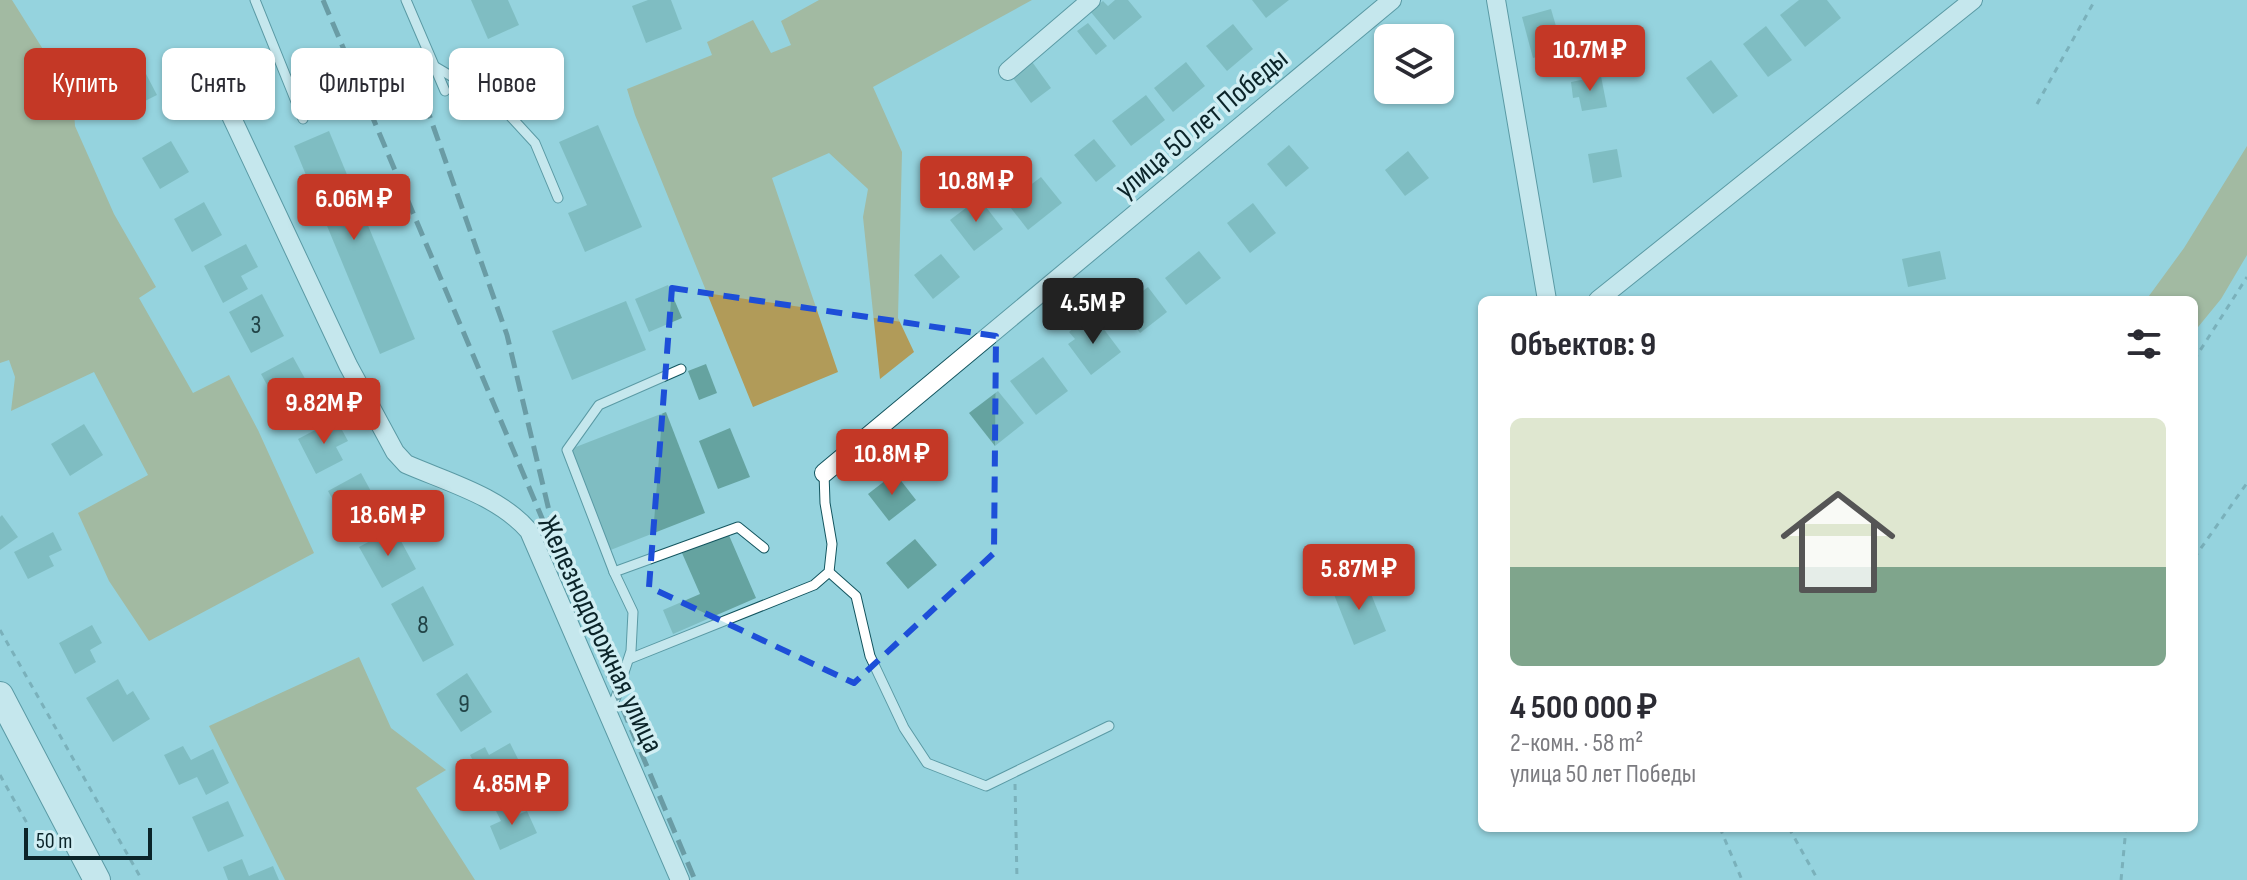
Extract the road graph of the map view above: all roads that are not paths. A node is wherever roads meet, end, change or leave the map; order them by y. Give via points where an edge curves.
1 (255, 0) edge
2 (406, 0) edge
3 (1091, 0) edge
4 (1392, 0) edge
5 (1496, 0) edge
6 (1973, 0) edge
7 (434, 66) junction
8 (1008, 71) dead end
9 (291, 89) edge
10 (445, 91) dead end
11 (233, 120) edge
12 (558, 198) dead end
13 (1546, 296) edge
14 (1603, 296) edge
15 (681, 369) dead end
16 (824, 473) joint
17 (764, 548) dead end
18 (614, 572) junction
19 (829, 572) junction
20 (629, 659) junction
21 (0, 695) edge
22 (608, 714) junction
23 (1109, 726) dead end
24 (97, 880) edge
25 (680, 880) edge

1 - 9 lane
2 - 7 lane
3 - 8 street
4 - 16 street, улица 50 лет Победы
5 - 13 street
6 - 14 street
7 - 10 lane
7 - 12 lane via 500,105 535,143
11 - 22 street, Железнодорожная улица via 348,365 395,452 406,464 495,503 529,531
15 - 18 lane via 599,405 567,450
16 - 19 lane via 832,544
17 - 18 lane via 738,527
18 - 20 lane via 633,612
19 - 20 lane via 814,585
19 - 23 lane via 856,596 870,656 927,763 986,786
20 - 22 lane
21 - 24 main road
22 - 25 street, Железнодорожная улица

